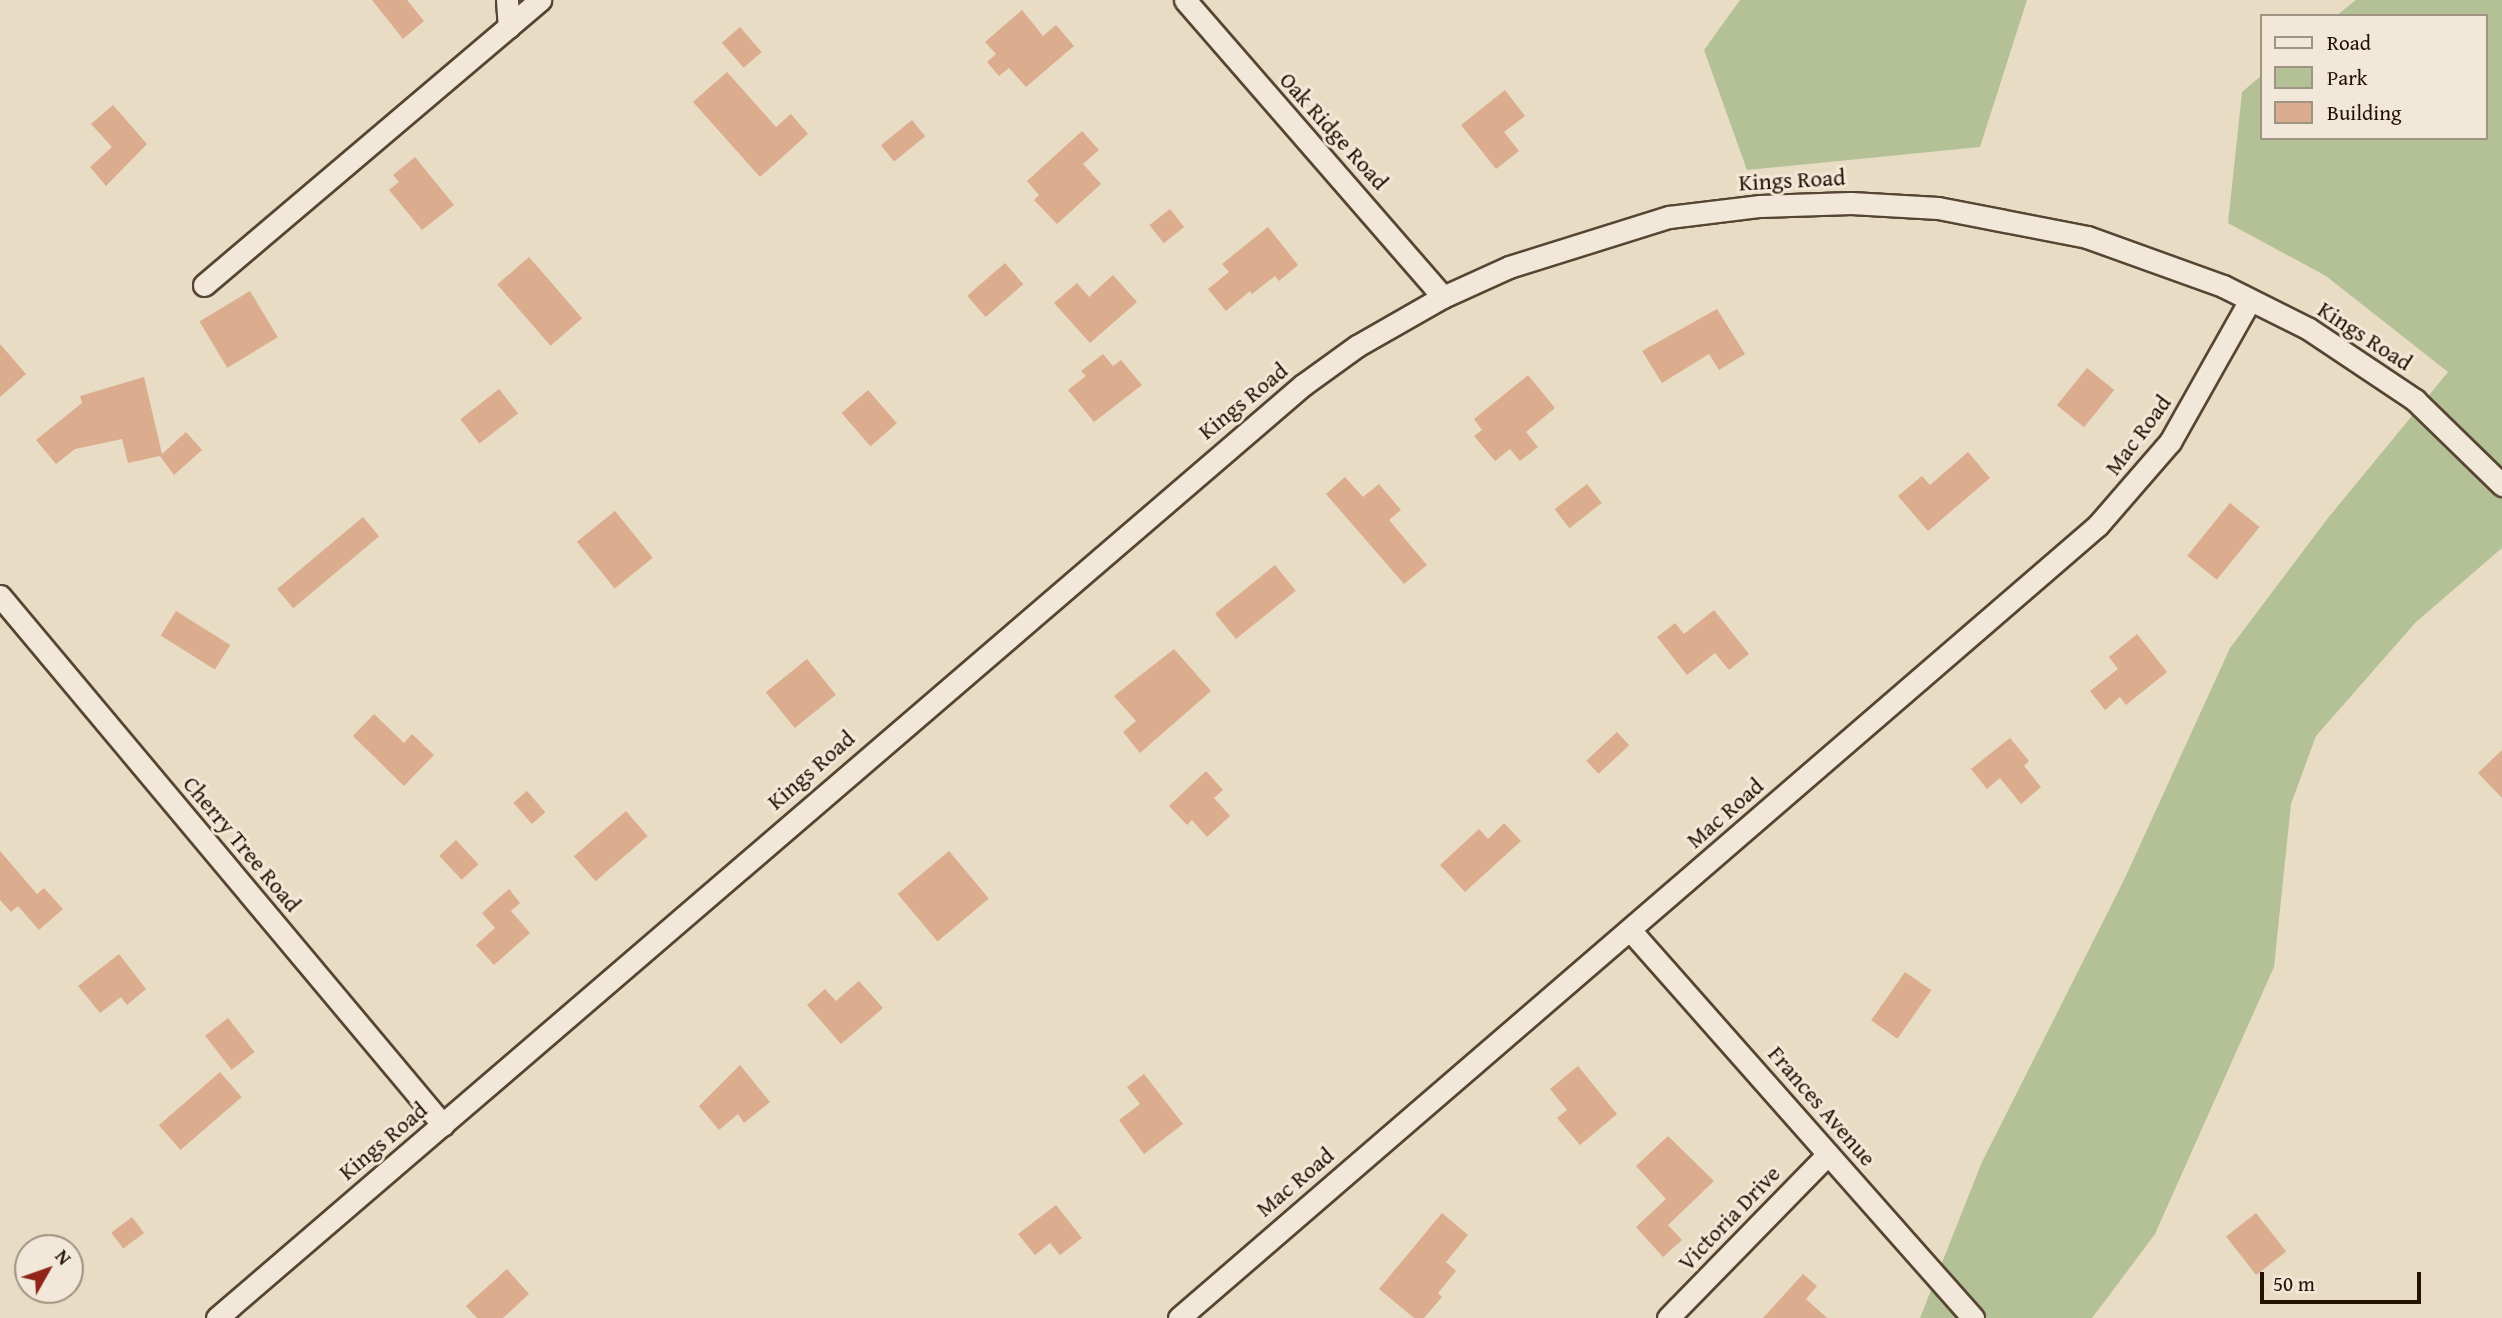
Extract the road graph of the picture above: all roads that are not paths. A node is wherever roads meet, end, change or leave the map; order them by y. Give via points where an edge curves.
1 (507, 0) edge
2 (540, 0) edge
3 (1185, 0) edge
4 (509, 27) junction
5 (204, 285) dead end
6 (1443, 297) junction
7 (2250, 300) junction
8 (2502, 485) edge
9 (0, 596) edge
10 (1630, 930) junction
11 (443, 1125) junction
12 (1828, 1154) junction
13 (217, 1318) edge
14 (1179, 1318) edge
15 (1668, 1318) edge
16 (1973, 1318) edge

1 - 4 street
2 - 4 street
3 - 6 street, Oak Ridge Road
4 - 5 street
6 - 7 street, Kings Road via 1509,267 1669,217 1760,206 1851,203 1978,214 2087,237 2179,268
6 - 11 street, Kings Road via 1357,346 1303,384
7 - 8 street, Kings Road via 2309,329 2415,400
7 - 10 street, Mac Road via 2170,442 2098,525
9 - 11 street, Cherry Tree Road
10 - 12 street, Frances Avenue
10 - 14 street, Mac Road
11 - 13 street, Kings Road
12 - 15 street, Victoria Drive
12 - 16 street, Frances Avenue

